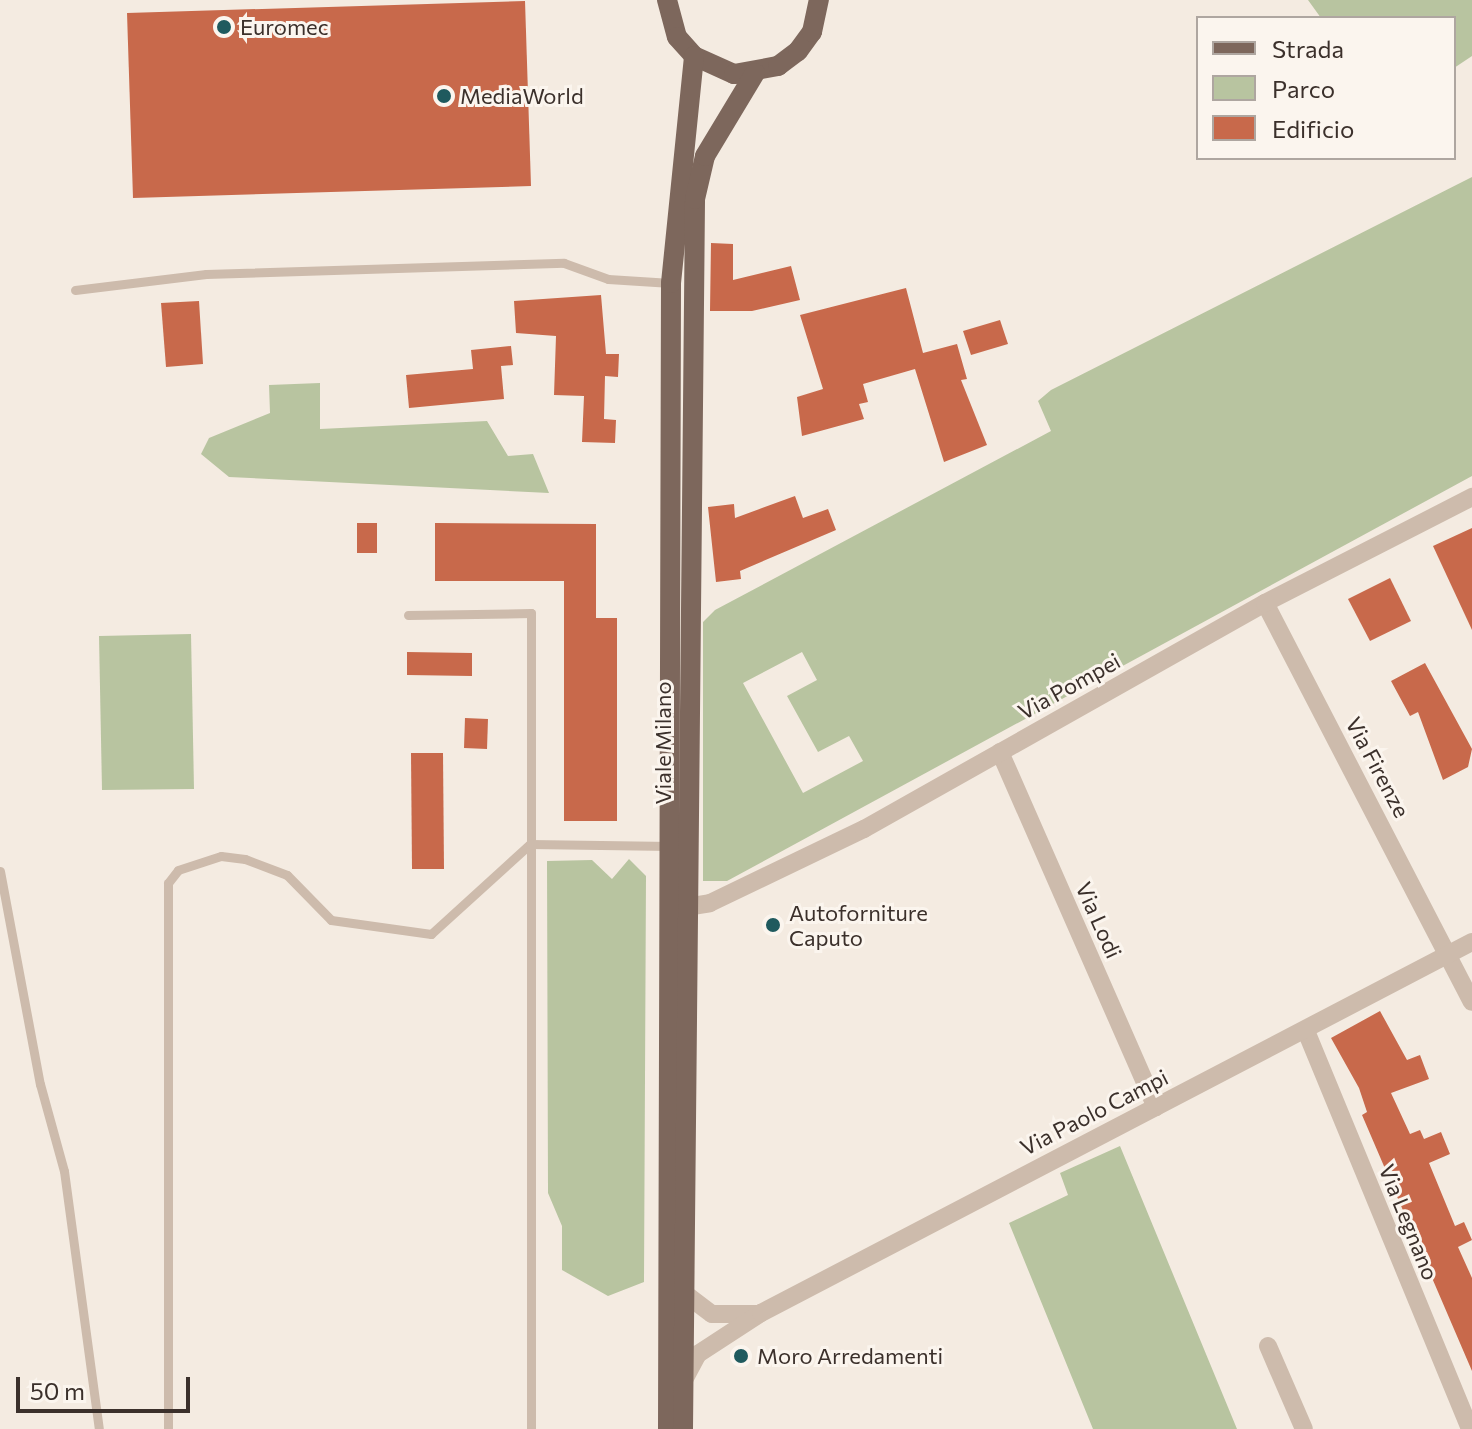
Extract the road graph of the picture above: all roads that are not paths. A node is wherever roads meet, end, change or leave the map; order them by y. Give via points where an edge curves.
1 (667, 0) edge
2 (820, 3) edge
3 (694, 56) junction
4 (755, 73) junction
5 (671, 283) junction
6 (75, 290) dead end
7 (1472, 497) edge
8 (1265, 603) junction
9 (408, 615) dead end
10 (1000, 752) junction
11 (530, 844) junction
12 (671, 846) junction
13 (0, 871) edge
14 (686, 907) junction
15 (1472, 942) edge
16 (1448, 953) junction
17 (1472, 1002) edge
18 (1306, 1031) junction
19 (1156, 1107) junction
20 (684, 1293) junction
21 (761, 1313) junction
22 (1268, 1346) dead end
23 (683, 1385) junction
24 (99, 1429) edge
25 (168, 1429) edge
26 (531, 1429) edge
27 (668, 1429) edge
28 (683, 1429) edge
29 (1304, 1429) edge
30 (1470, 1429) edge

1 - 3 main road via 677,37
2 - 4 main road via 798,51
3 - 4 main road via 734,74
3 - 5 main road, Viale Milano
4 - 14 main road, Viale Milano via 705,156 695,199
5 - 6 lane via 608,279 564,263 206,274
5 - 12 main road, Viale Milano
7 - 8 street, Via Pompei
8 - 10 street, Via Pompei
8 - 16 street, Via Firenze
9 - 11 lane via 531,613
10 - 14 street, Via Pompei via 864,829 710,903
10 - 19 street, Via Lodi
11 - 12 lane
11 - 25 lane via 431,934 331,920 287,875 245,859 195,861 168,883
11 - 26 lane
12 - 27 main road, Viale Milano
13 - 24 lane via 40,1084 64,1171
14 - 20 main road, Viale Milano
15 - 16 street
16 - 17 street, Via Firenze
16 - 18 street, Via Paolo Campi
18 - 19 street, Via Paolo Campi
18 - 30 street, Via Legnano
19 - 21 street, Via Paolo Campi
20 - 21 street, Via Paolo Campi via 712,1314
20 - 23 main road, Viale Milano
21 - 23 street, Via Paolo Campi via 698,1354
22 - 29 street
23 - 28 main road, Viale Milano

